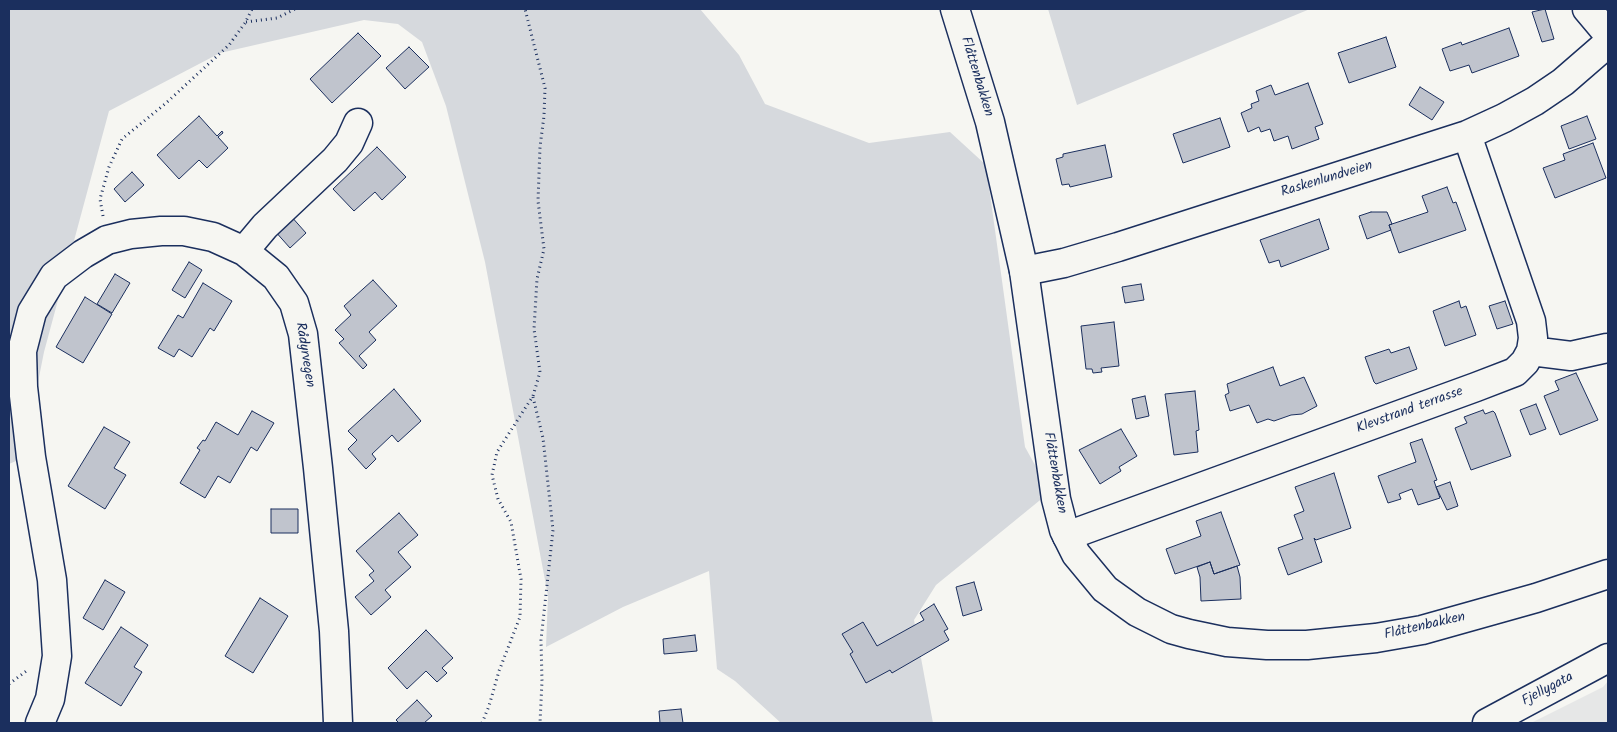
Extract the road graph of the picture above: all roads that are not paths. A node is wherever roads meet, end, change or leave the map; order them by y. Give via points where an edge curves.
1 (955, 9) edge
2 (1587, 9) edge
3 (1608, 34) edge
4 (1608, 43) edge
5 (358, 123) dead end
6 (1467, 135) junction
7 (244, 251) junction
8 (1024, 271) junction
9 (1607, 348) dead end
10 (1531, 351) junction
11 (1067, 536) junction
12 (1608, 574) edge
13 (1608, 658) edge
14 (40, 723) edge
15 (338, 723) edge
16 (1487, 723) edge

1 - 8 street, Flåttenbakken via 990,122
2 - 3 street
4 - 6 street, Raskenlundveien via 1563,82 1535,101
5 - 7 street via 349,143 335,160 265,226
6 - 8 street, Raskenlundveien via 1118,247
6 - 10 street via 1531,321
7 - 14 street, Rådyrvegen via 213,237 184,231 131,234 107,240 54,276 32,312 22,351 23,387 52,580 57,656 50,699
7 - 15 street, Rådyrvegen via 276,277 294,303 303,334 334,631
8 - 11 street, Flåttenbakken via 1056,499
9 - 10 street via 1571,356
10 - 11 street, Klevstrand terrasse via 1514,372
11 - 12 street, Flåttenbakken via 1089,572 1105,589 1137,612 1189,634 1227,642 1267,645 1330,644 1422,630 1527,601
13 - 16 street, Fjellygata

